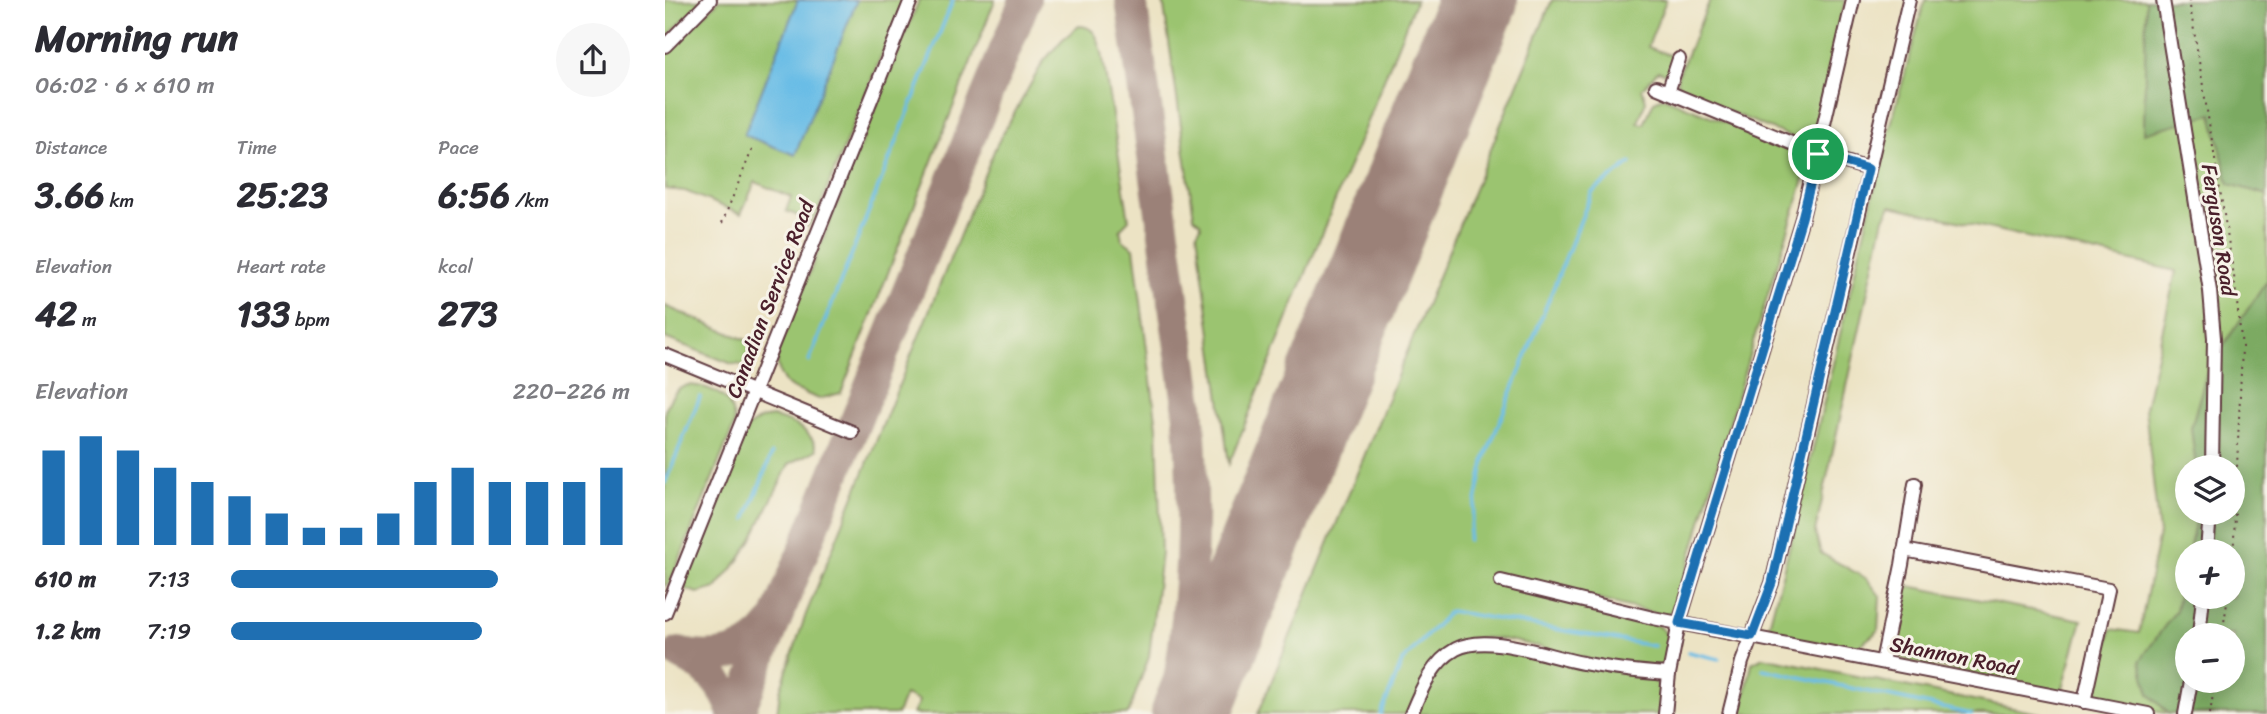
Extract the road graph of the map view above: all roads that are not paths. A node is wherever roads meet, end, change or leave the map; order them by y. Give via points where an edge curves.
1 (710, 0) edge
2 (912, 0) edge
3 (1853, 0) edge
4 (1909, 0) edge
5 (2163, 0) edge
6 (665, 46) edge
7 (1679, 59) dead end
8 (1818, 154) junction
9 (1868, 169) junction
10 (665, 357) edge
11 (754, 392) junction
12 (852, 432) dead end
13 (2213, 455) edge
14 (1915, 484) dead end
15 (1904, 550) junction
16 (1501, 581) dead end
17 (665, 613) edge
18 (1679, 623) junction
19 (1752, 636) junction
20 (1882, 662) junction
21 (1669, 674) junction
22 (2189, 693) edge
23 (2084, 702) junction
24 (1411, 714) edge
25 (1665, 714) edge
26 (1729, 714) edge
27 (2148, 714) edge
28 (2185, 714) edge

1 - 6 street
2 - 11 street, Canadian Service Road
3 - 8 street
4 - 9 street
5 - 13 street, Ferguson Road via 2210,291
7 - 8 street via 1662,90
8 - 9 street
8 - 18 street
9 - 19 street via 1772,583
10 - 11 street
11 - 12 street
11 - 17 street, Canadian Service Road
14 - 15 street
15 - 20 street
15 - 23 street via 2109,589
16 - 18 street, Shannon Road
18 - 19 street, Shannon Road
18 - 21 street
19 - 20 street, Shannon Road
19 - 26 street
20 - 23 street, Shannon Road
21 - 24 street via 1475,643 1442,659 1425,681
21 - 25 street
22 - 28 street
23 - 27 street, Shannon Road

